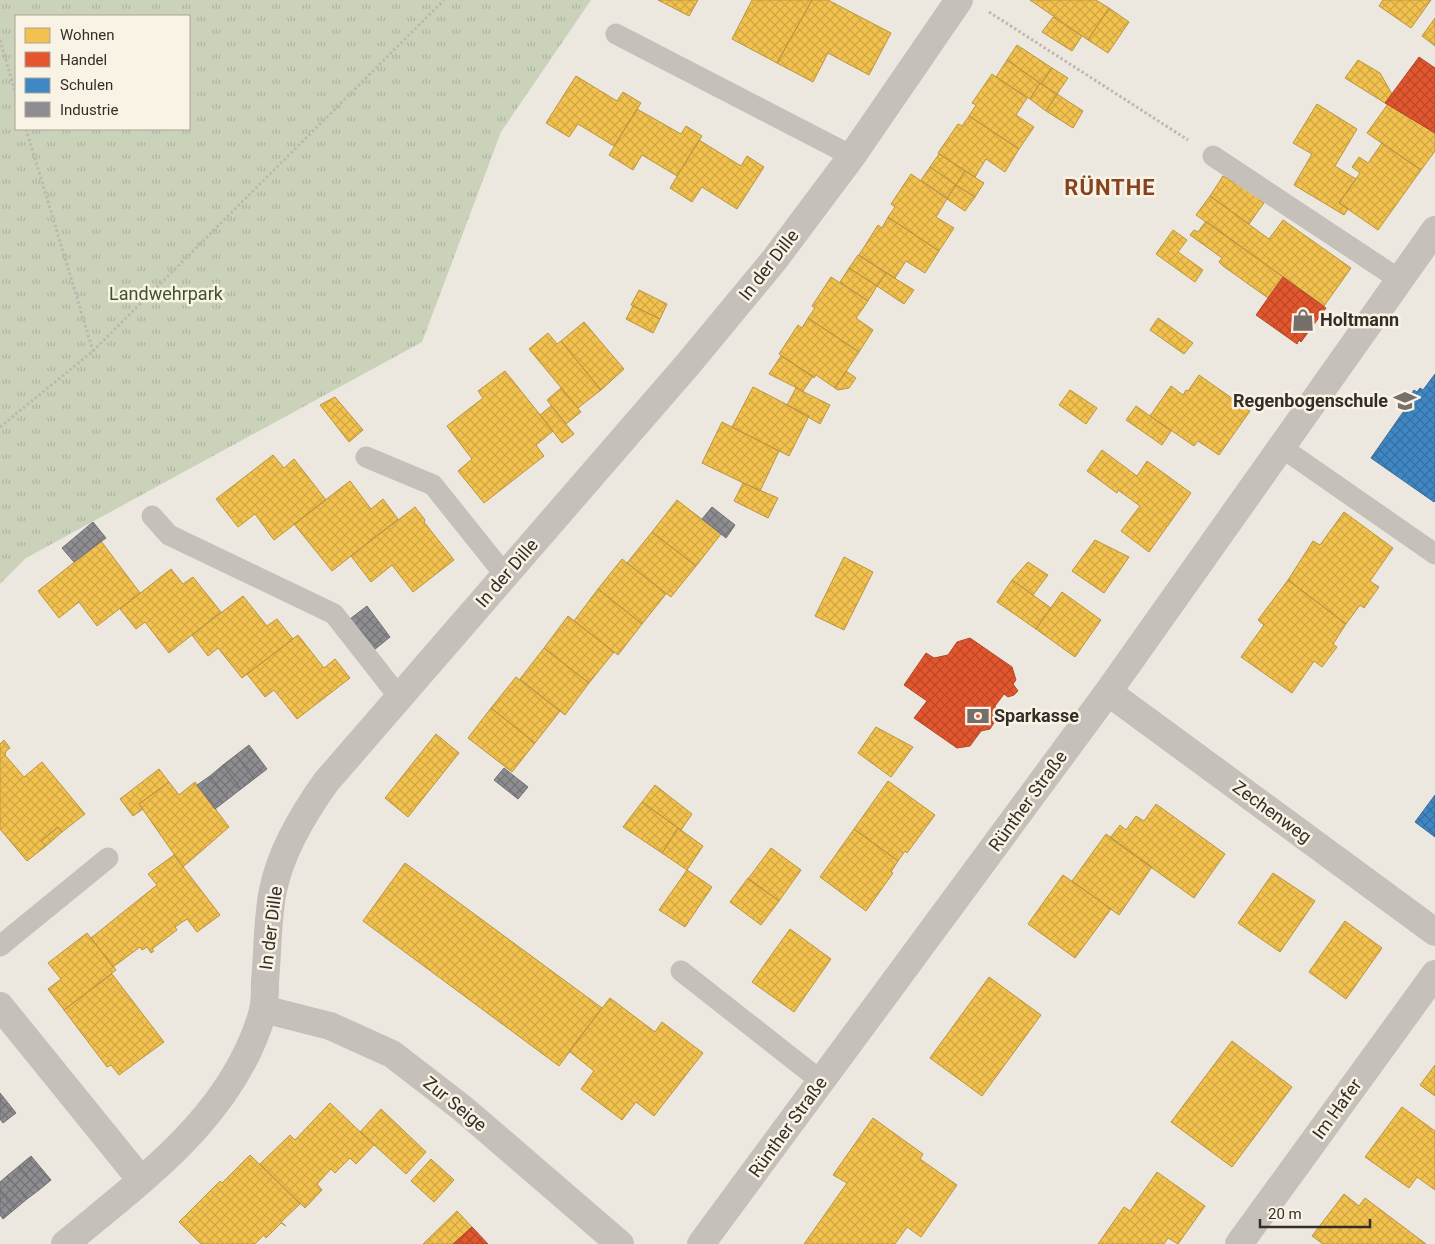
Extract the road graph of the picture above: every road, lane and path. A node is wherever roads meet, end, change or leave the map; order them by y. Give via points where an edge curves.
1 (444, 0) edge
2 (959, 0) edge
3 (984, 9) dead end
4 (616, 34) dead end
5 (0, 40) edge
6 (15, 92) edge
7 (26, 130) edge
8 (852, 156) junction
9 (1213, 156) joint
10 (1435, 230) edge
11 (1400, 280) junction
12 (93, 351) junction
13 (0, 427) edge
14 (1281, 447) junction
15 (366, 457) dead end
16 (152, 516) dead end
17 (1435, 554) edge
18 (505, 575) junction
19 (1108, 692) junction
20 (399, 697) junction
21 (108, 858) dead end
22 (1435, 932) edge
23 (0, 946) edge
24 (681, 971) dead end
25 (1435, 974) edge
26 (0, 1006) edge
27 (263, 1009) junction
28 (821, 1081) junction
29 (141, 1180) junction
30 (65, 1244) edge
31 (620, 1244) edge
32 (701, 1244) edge
33 (1239, 1244) edge

1 - 12 path
2 - 8 street, In der Dille
3 - 9 path
4 - 8 lane
5 - 6 path
7 - 12 path
8 - 18 street, In der Dille via 775,258 689,363
9 - 11 lane
10 - 11 street, Rünther Straße
11 - 14 street, Rünther Straße
12 - 13 path
14 - 17 lane
14 - 19 street, Rünther Straße
15 - 18 lane via 433,485
16 - 20 lane via 169,535 334,614
18 - 20 street, In der Dille
19 - 22 street, Zechenweg
19 - 28 street, Rünther Straße
20 - 27 street, In der Dille via 306,809 286,851 273,890
21 - 23 lane
24 - 28 lane
25 - 33 street, Im Hafer
26 - 29 street
27 - 29 street, In der Dille via 248,1053 221,1099 184,1142
27 - 31 street, Zur Seige via 330,1026 392,1054 462,1108
28 - 32 street, Rünther Straße
29 - 30 street, In der Dille

